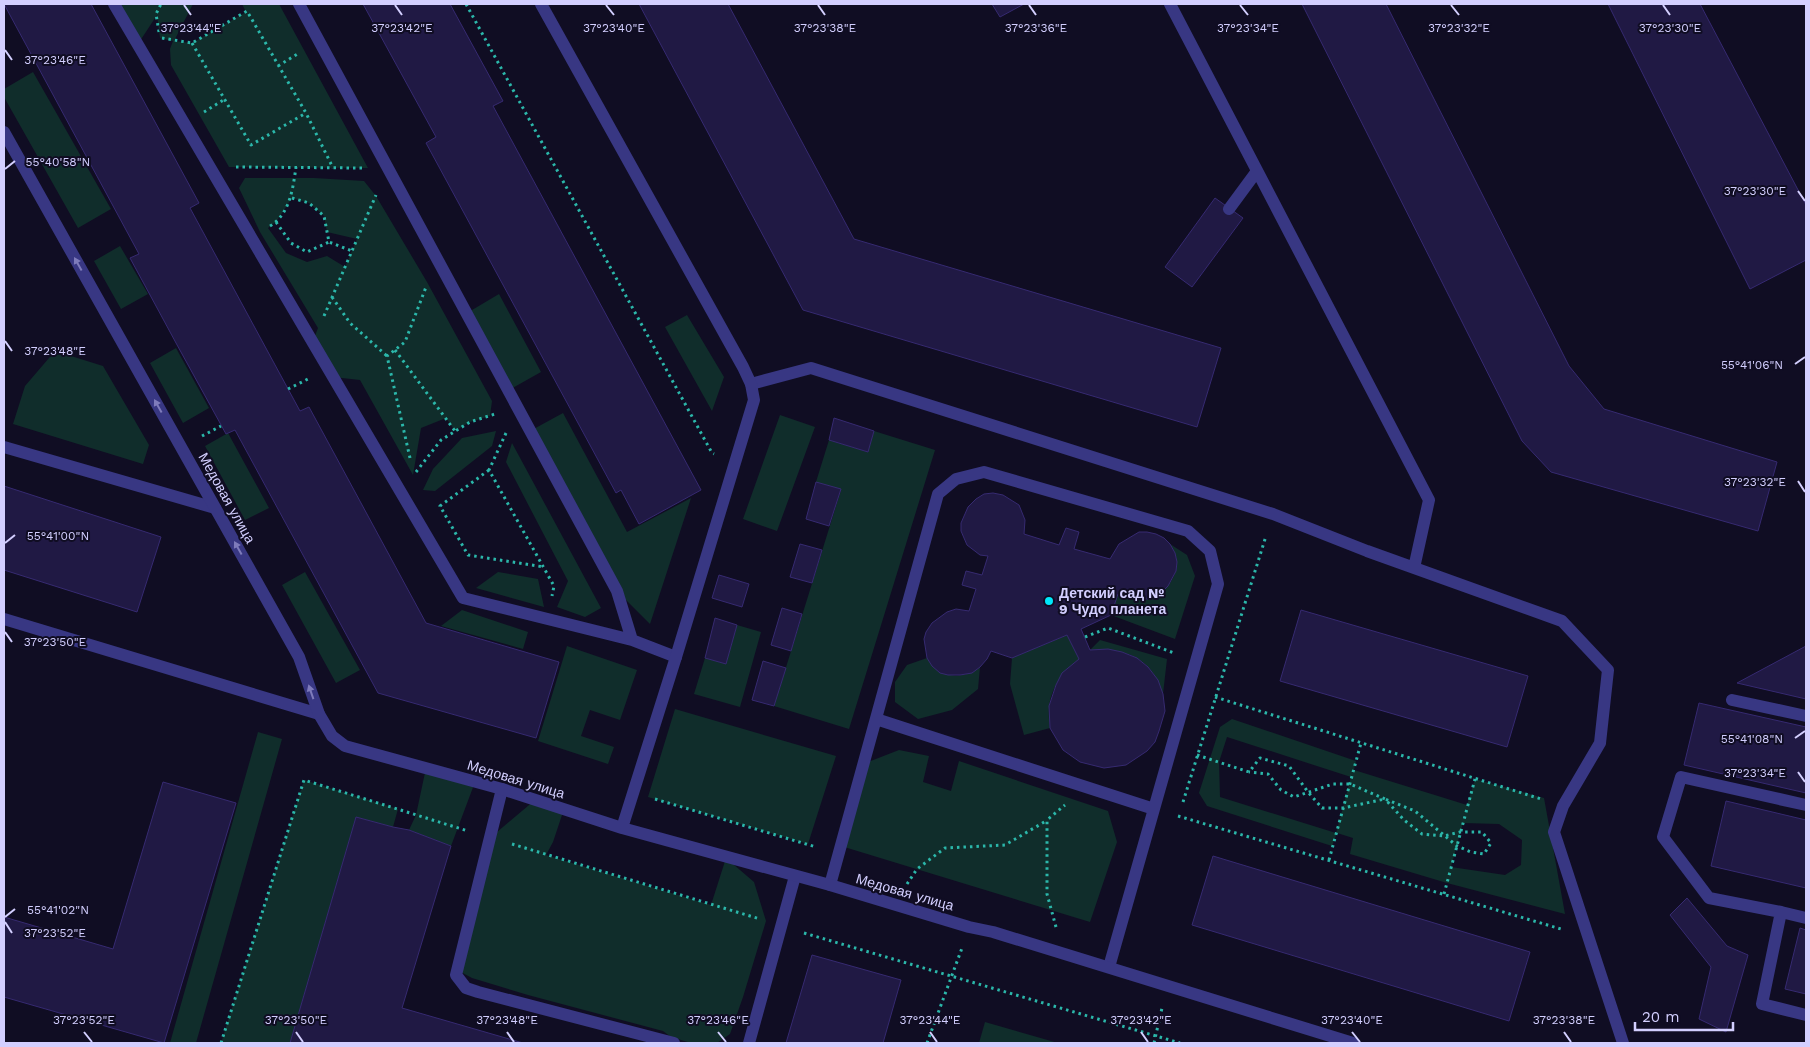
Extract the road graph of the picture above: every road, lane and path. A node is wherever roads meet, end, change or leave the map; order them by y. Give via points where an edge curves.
1 (114, 4) edge
2 (161, 4) edge
3 (299, 4) edge
4 (466, 4) edge
5 (541, 4) edge
6 (1170, 4) edge
7 (192, 43) junction
8 (306, 113) junction
9 (4, 132) edge
10 (210, 167) junction
11 (296, 167) junction
12 (333, 168) junction
13 (388, 168) junction
14 (1257, 171) junction
15 (292, 198) junction
16 (1229, 209) dead end
17 (276, 222) junction
18 (252, 238) junction
19 (329, 242) junction
20 (352, 251) junction
21 (442, 268) junction
22 (332, 297) junction
23 (313, 341) junction
24 (395, 350) junction
25 (387, 356) junction
26 (751, 384) junction
27 (518, 408) junction
28 (455, 431) junction
29 (4, 447) edge
30 (734, 466) junction
31 (489, 470) junction
32 (215, 508) junction
33 (1273, 514) junction
34 (544, 567) junction
35 (1414, 568) junction
36 (547, 618) junction
37 (4, 619) edge
38 (1084, 637) dead end
39 (632, 640) junction
40 (676, 657) junction
41 (1196, 662) junction
42 (1215, 697) junction
43 (1732, 700) dead end
44 (319, 714) junction
45 (1806, 716) edge
46 (876, 719) junction
47 (1361, 743) junction
48 (1197, 755) junction
49 (1249, 772) junction
50 (1475, 779) junction
51 (1350, 784) junction
52 (1087, 788) junction
53 (502, 789) junction
54 (633, 792) junction
55 (1308, 792) junction
56 (1385, 799) junction
57 (1806, 805) edge
58 (1563, 806) junction
59 (1343, 808) junction
60 (1154, 809) junction
61 (1047, 820) junction
62 (622, 828) junction
63 (1460, 832) junction
64 (1444, 836) junction
65 (490, 838) junction
66 (1457, 846) junction
67 (838, 853) junction
68 (1328, 860) junction
69 (795, 876) junction
70 (830, 885) junction
71 (1444, 894) junction
72 (895, 904) junction
73 (1781, 912) junction
74 (1806, 918) edge
75 (782, 926) junction
76 (969, 926) junction
77 (1588, 937) junction
78 (1063, 954) junction
79 (1109, 967) junction
80 (951, 977) junction
81 (1168, 986) junction
82 (1806, 1015) edge
83 (1156, 1036) junction
84 (221, 1043) edge
85 (674, 1043) edge
86 (749, 1043) edge
87 (928, 1043) edge
88 (1154, 1043) edge
89 (1180, 1043) edge
90 (1350, 1043) edge
91 (1623, 1043) edge

1 - 10 street
2 - 7 path via 156,14 160,38
3 - 13 street
4 - 30 path via 712,453
5 - 26 street
6 - 14 street
7 - 8 path via 247,12
7 - 8 path via 252,145
8 - 12 path
32 -> 9 street, Медовая улица
10 - 11 path
10 - 18 street
11 - 12 path
11 - 15 path
12 - 13 path
13 - 20 path
13 - 21 street
14 - 16 street
14 - 35 street via 1429,500
15 - 17 path
15 - 19 path via 309,203 324,216
17 - 18 path
17 - 19 path via 291,243 307,252
18 - 23 street
19 - 20 path
20 - 22 path
21 - 24 path via 427,282 405,342
21 - 27 street
22 - 23 path
22 - 25 path via 350,323
23 - 36 street via 463,598
24 - 25 path
24 - 28 path
25 - 28 path via 413,475 441,440
26 - 30 street via 754,400
26 - 33 street via 811,368
27 - 28 path via 470,422
27 - 31 path
27 - 39 street via 617,591
29 - 32 street
30 - 40 street
31 - 34 path
31 - 34 path via 440,506 468,555
44 -> 32 street, Медовая улица via 299,657
33 - 35 street
33 - 42 path
34 - 36 path via 554,586
35 - 58 street via 1562,621 1608,670 1600,743
36 - 39 street
37 - 44 street
38 - 41 path via 1108,628
39 - 40 street
40 - 54 street
41 - 46 street via 1218,584 1210,551 1188,531 984,472 956,480 938,494
41 - 60 street
42 - 47 path
42 - 48 path
43 - 45 street
44 - 53 street, Медовая улица via 332,736 345,746
46 - 52 street
46 - 67 street
47 - 50 path
47 - 51 path
48 - 49 path
48 - 68 path via 1178,816
49 - 55 path via 1268,774 1281,790 1294,797
49 - 55 path via 1260,758 1289,766
50 - 58 path
50 - 63 path
51 - 55 path via 1333,784
51 - 56 path
51 - 59 path
52 - 60 street
52 - 61 path
53 - 62 street, Медовая улица
53 - 65 street
54 - 62 street
54 - 67 path
55 - 59 path via 1322,808
56 - 59 path
56 - 64 path via 1415,810
56 - 64 path via 1422,834
57 - 73 street via 1681,777 1664,837 1708,898
58 - 77 street via 1554,832
59 - 68 path
60 - 79 street
61 - 72 path via 1005,844 945,848 917,869
61 - 78 path via 1047,894
62 - 69 street, Медовая улица
63 - 64 path
63 - 66 path
63 - 66 path via 1482,832 1491,843 1484,854
64 - 66 path
65 - 75 path
65 - 84 path via 304,780
65 - 85 street via 456,975 466,988
66 - 71 path
67 - 70 street
68 - 71 path
69 - 70 street, Медовая улица
69 - 75 street
70 - 72 street, Медовая улица
71 - 77 path
72 - 76 street, Медовая улица
73 - 74 street
73 - 82 street via 1762,1004
75 - 80 path
75 - 86 street
76 - 78 street, Медовая улица
76 - 80 path
77 - 91 street
78 - 79 street, Медовая улица
79 - 81 street, Медовая улица
80 - 83 path
80 - 87 path
81 - 83 path
81 - 90 street, Медовая улица
83 - 88 path
83 - 89 path

